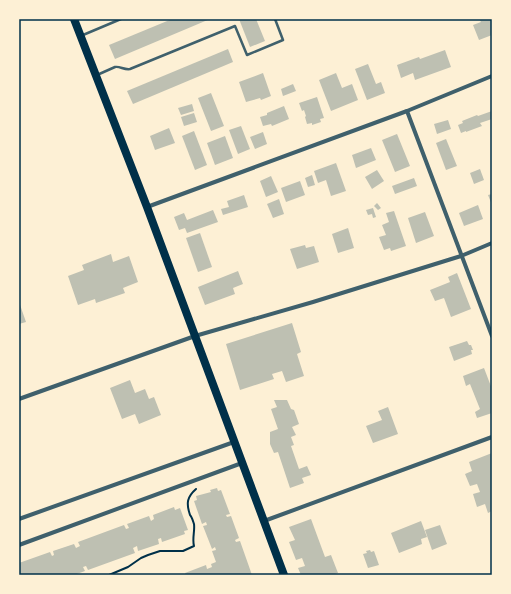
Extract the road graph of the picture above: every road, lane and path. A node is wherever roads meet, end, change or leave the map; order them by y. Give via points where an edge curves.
1 (74, 19) edge
2 (121, 19) edge
3 (275, 19) edge
4 (81, 36) junction
5 (96, 75) junction
6 (492, 76) edge
7 (407, 111) junction
8 (147, 207) junction
9 (492, 243) edge
10 (461, 256) junction
11 (195, 336) junction
12 (492, 336) edge
13 (19, 399) edge
14 (492, 437) edge
15 (234, 442) junction
16 (242, 463) junction
17 (196, 489) dead end
18 (19, 519) edge
19 (264, 521) junction
20 (19, 545) edge
21 (109, 575) edge
22 (284, 575) edge

1 - 4 main road
2 - 4 lane
3 - 5 lane via 283,40 247,55 235,26 130,69 115,67
4 - 5 main road
5 - 8 main road
6 - 7 street
7 - 8 street
7 - 10 street
8 - 11 main road
9 - 10 street
10 - 11 street
10 - 12 street
11 - 13 street
11 - 15 main road
14 - 19 street
15 - 16 main road
15 - 18 street
16 - 19 main road
16 - 20 street
17 - 21 path via 191,494 187,506 194,522 194,546 183,551 148,555
19 - 22 main road

